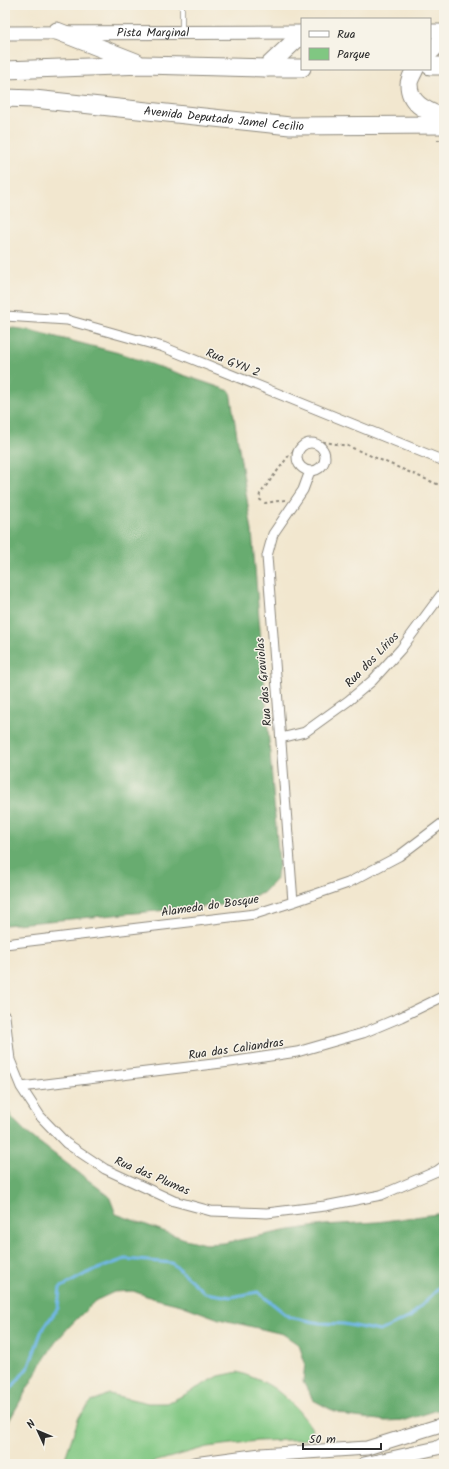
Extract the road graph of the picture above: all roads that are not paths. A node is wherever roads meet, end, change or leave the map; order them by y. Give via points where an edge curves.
1 (182, 5) edge
2 (58, 31) junction
3 (182, 31) junction
4 (431, 31) edge
5 (444, 31) edge
6 (5, 32) edge
7 (301, 33) edge
8 (301, 34) edge
9 (444, 38) edge
10 (431, 51) edge
11 (144, 65) junction
12 (431, 66) edge
13 (444, 66) edge
14 (266, 68) junction
15 (301, 68) edge
16 (5, 70) edge
17 (415, 70) edge
18 (5, 98) edge
19 (444, 118) edge
20 (444, 125) edge
21 (5, 316) edge
22 (444, 461) edge
23 (310, 471) dead end
24 (444, 590) edge
25 (281, 738) junction
26 (444, 822) edge
27 (293, 902) junction
28 (5, 944) edge
29 (444, 996) edge
30 (5, 1016) edge
31 (21, 1087) junction
32 (444, 1166) edge
33 (444, 1424) edge
34 (444, 1444) edge
35 (194, 1464) edge
36 (364, 1464) edge

1 - 3 lane
2 - 3 street, Pista Marginal
2 - 6 street, Pista Marginal
2 - 11 highway
3 - 7 street, Pista Marginal
4 - 5 street
8 - 14 highway
9 - 10 highway
11 - 14 highway
11 - 16 highway
12 - 13 highway
14 - 15 highway
17 - 19 highway via 409,83 411,96 426,110
18 - 20 highway, Avenida Deputado Jamel Cecilio via 290,126
21 - 22 street, Rua GYN 2 via 67,320 164,347
23 - 25 street, Rua das Graviolas via 303,490 273,534 266,556
24 - 25 street, Rua dos Lírios via 401,649 372,681 305,732
25 - 27 street, Rua das Graviolas
26 - 27 street, Alameda do Bosque via 399,856 348,883
27 - 28 street, Alameda do Bosque via 255,914
29 - 31 street, Rua das Caliandras via 363,1033 297,1052
30 - 31 street, Rua das Plumas via 10,1060
31 - 32 street, Rua das Plumas via 40,1116 66,1143 104,1169 174,1201 211,1211 267,1213 325,1206 381,1195
33 - 35 street via 367,1448 261,1454
34 - 36 street via 437,1448

